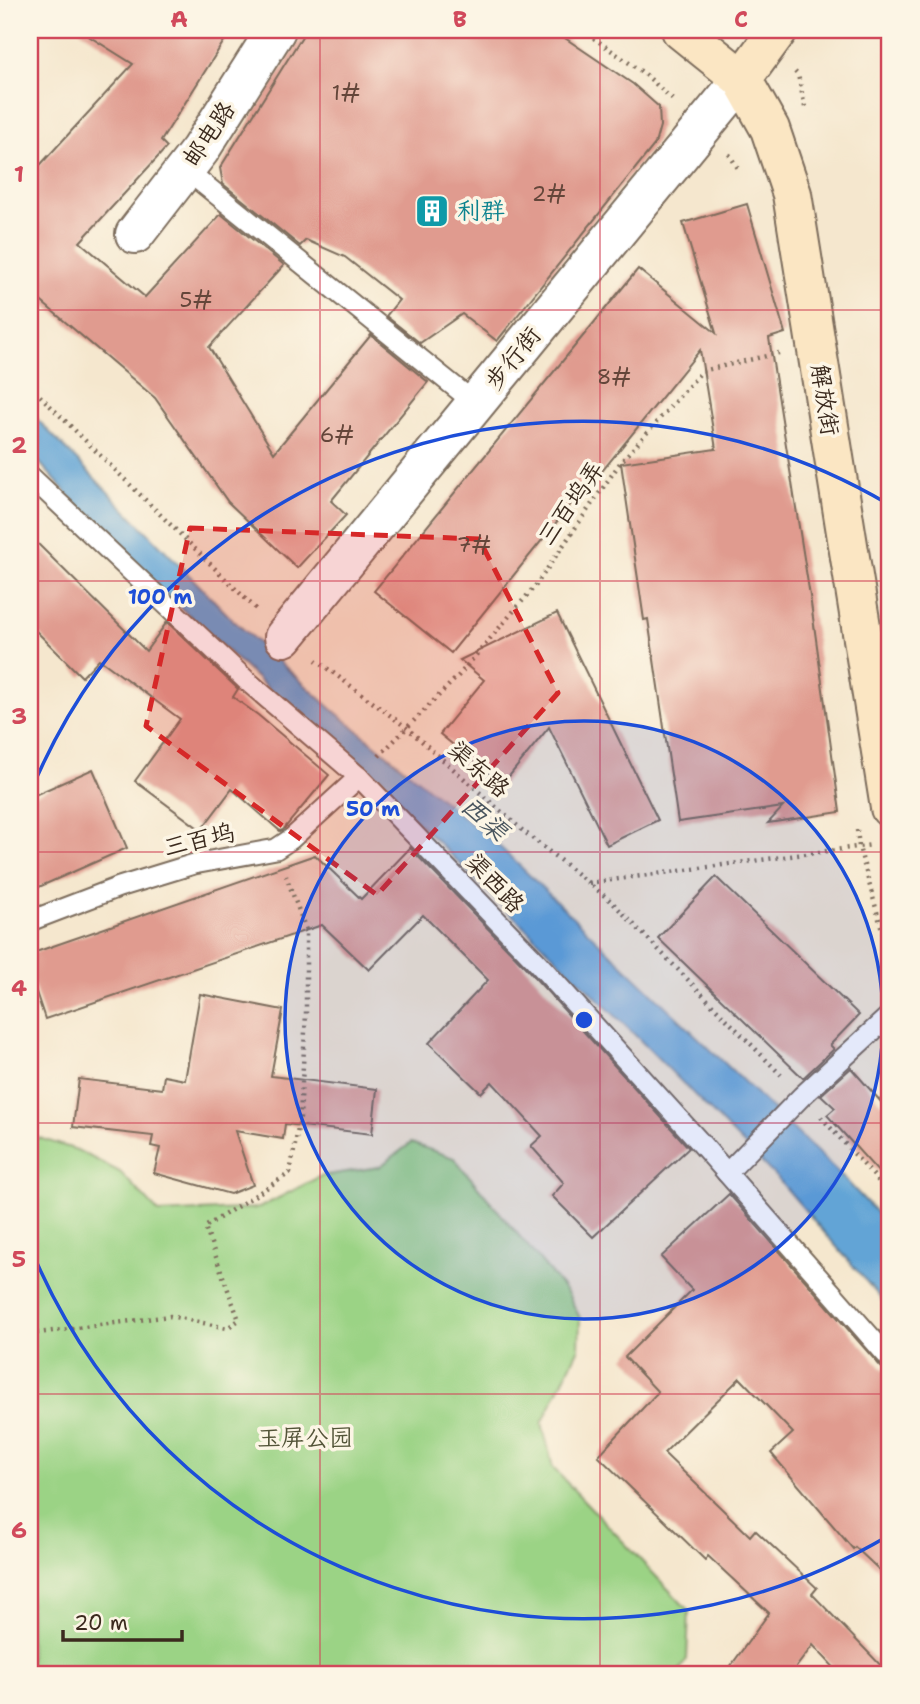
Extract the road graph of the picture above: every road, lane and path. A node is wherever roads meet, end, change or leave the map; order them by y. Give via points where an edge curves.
1 (276, 30) edge
2 (582, 30) edge
3 (681, 30) edge
4 (778, 30) edge
5 (742, 79) junction
6 (703, 127) junction
7 (185, 169) junction
8 (744, 178) dead end
9 (135, 234) dead end
10 (783, 352) dead end
11 (30, 386) edge
12 (476, 404) junction
13 (30, 476) edge
14 (284, 637) junction
15 (407, 727) junction
16 (359, 777) junction
17 (873, 814) edge
18 (880, 844) dead end
19 (859, 847) junction
20 (276, 849) junction
21 (589, 883) junction
22 (30, 921) edge
23 (890, 952) edge
24 (890, 1015) edge
25 (802, 1096) junction
26 (727, 1173) junction
27 (890, 1194) edge
28 (30, 1334) edge
29 (890, 1359) edge

1 - 7 street, 邮电路
2 - 6 path via 645,74
3 - 5 street, 解放街
4 - 5 street
5 - 6 street, 步行街
5 - 17 street, 解放街 via 770,129 792,194
6 - 8 path via 727,150
6 - 12 street, 步行街
7 - 9 street, 邮电路
7 - 12 lane
10 - 15 path, 三百坞弄 via 702,371 620,463 536,585 459,675
11 - 14 path, 渠东路
12 - 14 street, 步行街
13 - 16 lane, 渠西路 via 246,680
14 - 15 path, 渠东路
15 - 16 path, 三百坞弄
15 - 21 path, 渠东路 via 511,821
16 - 20 lane, 三百坞
16 - 26 lane, 渠西路 via 535,960
17 - 19 path
18 - 19 path
19 - 21 path
19 - 23 path
20 - 22 lane, 三百坞 via 194,864
20 - 28 path via 306,929 300,1117 289,1173 205,1227 239,1320 227,1328 170,1316
21 - 25 path, 渠东路
24 - 25 lane
25 - 26 lane
25 - 27 path, 渠东路
26 - 29 lane, 渠西路

